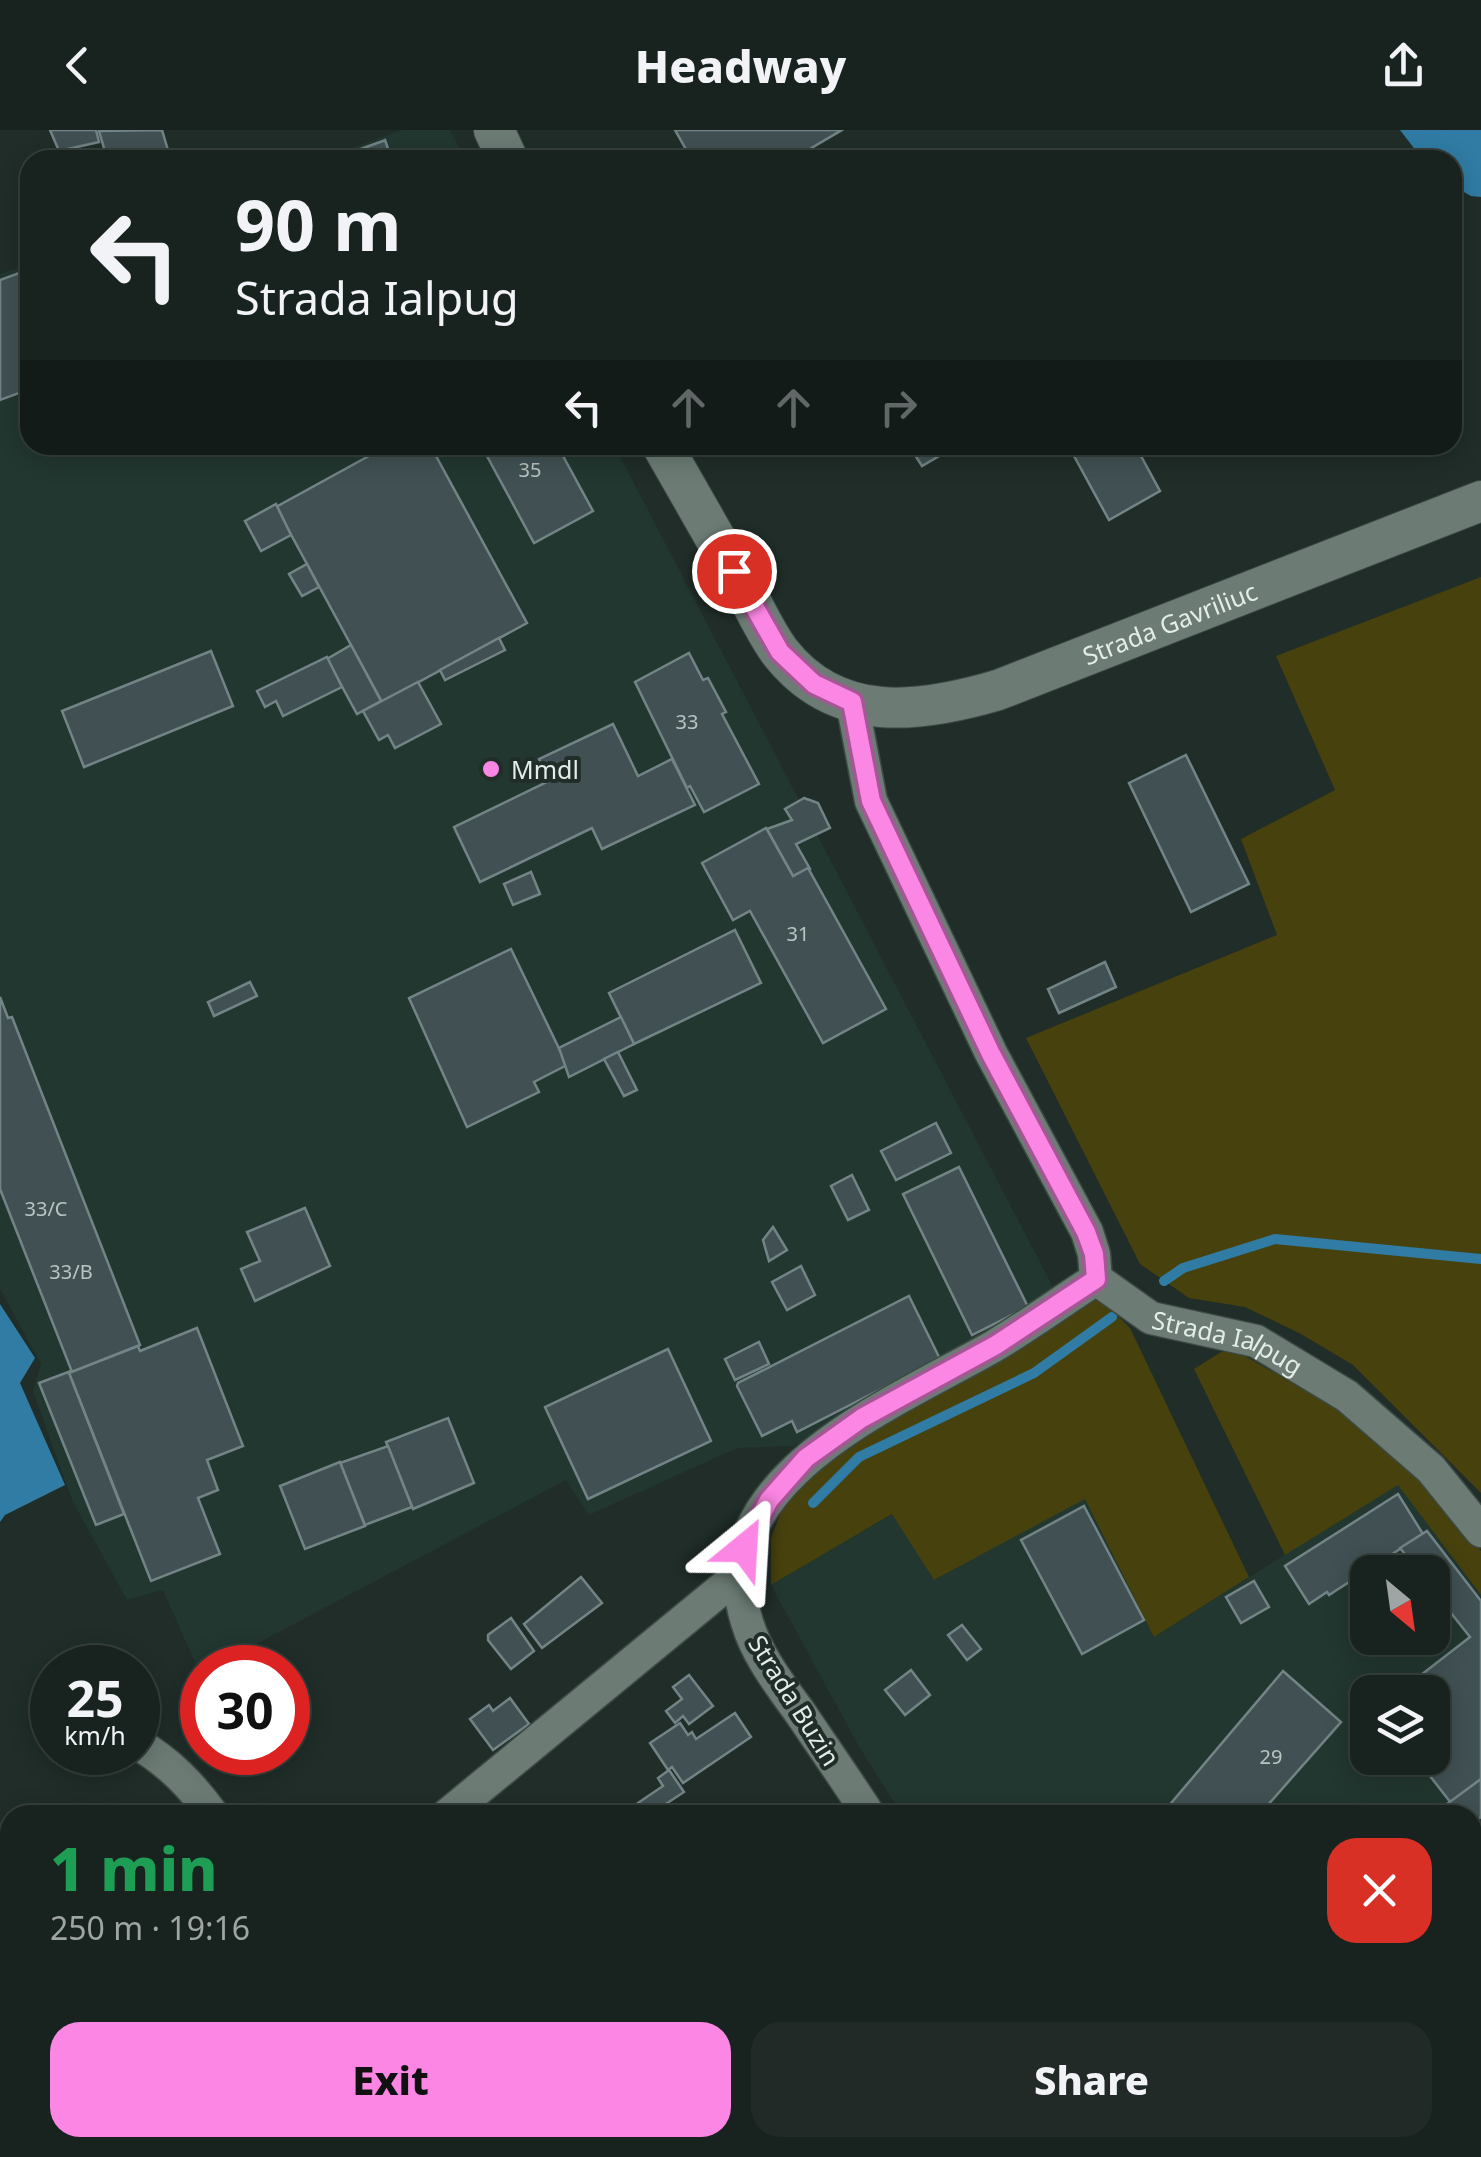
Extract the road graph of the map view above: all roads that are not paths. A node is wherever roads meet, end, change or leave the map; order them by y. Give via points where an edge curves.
1 (668, 455) edge
2 (1481, 501) edge
3 (852, 702) junction
4 (1096, 1279) junction
5 (1481, 1531) edge
6 (741, 1573) junction
7 (160, 1756) edge
8 (205, 1805) edge
9 (459, 1805) edge
10 (862, 1805) edge

1 - 3 street via 780,652 814,684
2 - 3 street, Strada Gavriliuc via 998,690 944,706 886,710
3 - 4 street via 871,801 991,1054 1086,1232
4 - 5 street, Strada Ialpug via 1151,1318 1256,1342 1333,1386 1431,1470
4 - 6 street, Strada Buzin via 806,1458 769,1500 744,1548
6 - 9 street
6 - 10 street, Strada Buzin via 746,1621 768,1666
7 - 8 street

